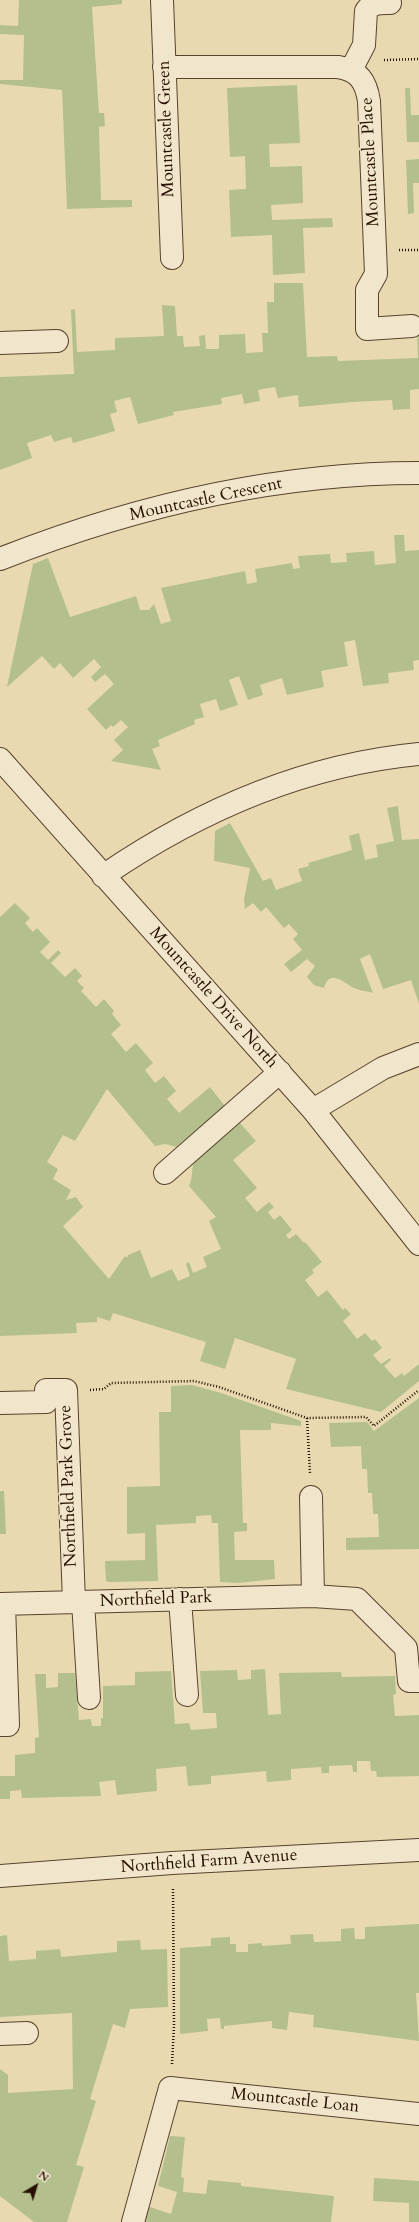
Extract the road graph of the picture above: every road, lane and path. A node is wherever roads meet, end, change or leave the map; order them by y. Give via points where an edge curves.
1 (162, 0) edge
2 (390, 3) dead end
3 (419, 59) edge
4 (353, 65) junction
5 (164, 67) junction
6 (172, 258) dead end
7 (412, 326) dead end
8 (57, 341) dead end
9 (0, 343) edge
10 (419, 473) edge
11 (0, 559) edge
12 (419, 754) edge
13 (0, 759) edge
14 (103, 876) junction
15 (419, 1054) edge
16 (280, 1072) junction
17 (313, 1110) junction
18 (166, 1174) dead end
19 (419, 1244) edge
20 (66, 1390) junction
21 (419, 1390) edge
22 (0, 1403) edge
23 (307, 1418) junction
24 (311, 1497) joint
25 (313, 1596) junction
26 (180, 1599) junction
27 (78, 1602) junction
28 (2, 1604) edge
29 (419, 1681) edge
30 (187, 1695) dead end
31 (89, 1698) dead end
32 (0, 1725) edge
33 (419, 1850) edge
34 (172, 1863) junction
35 (0, 1876) edge
36 (27, 2033) dead end
37 (0, 2034) edge
38 (170, 2088) junction
39 (419, 2114) edge
40 (133, 2222) edge

1 - 5 street, Mountcastle Green
2 - 4 street via 376,3 369,6 366,11 364,44
3 - 4 path
4 - 5 street
4 - 7 street, Mountcastle Place via 363,79 369,101 376,274 367,290 367,328
5 - 6 street, Mountcastle Green
8 - 9 street
10 - 11 street, Mountcastle Crescent via 334,478 221,493 108,521
12 - 14 street via 344,766 258,792 186,825 138,852
13 - 14 street, Mountcastle Drive North
14 - 16 street, Mountcastle Drive North
15 - 17 street via 383,1068
16 - 17 street, Mountcastle Drive North
16 - 18 street
17 - 19 street, Mountcastle Drive North
20 - 22 street via 46,1390 46,1402
20 - 23 path, Northfield Park Grove via 104,1390 111,1383 194,1381 219,1387
20 - 27 street, Northfield Park Grove
21 - 23 path, Northfield Park Grove via 374,1426 366,1417
23 - 24 path
24 - 25 street
25 - 26 street, Northfield Park
25 - 29 street, Northfield Park via 357,1599 406,1648 409,1682
26 - 27 street, Northfield Park
26 - 30 street
27 - 28 street, Northfield Park
27 - 31 street, Northfield Park Grove
28 - 32 street via 8,1725
33 - 34 street, Northfield Farm Avenue
34 - 35 street, Northfield Farm Avenue
34 - 38 path via 174,2026
36 - 37 street
38 - 39 street, Mountcastle Loan
38 - 40 street

